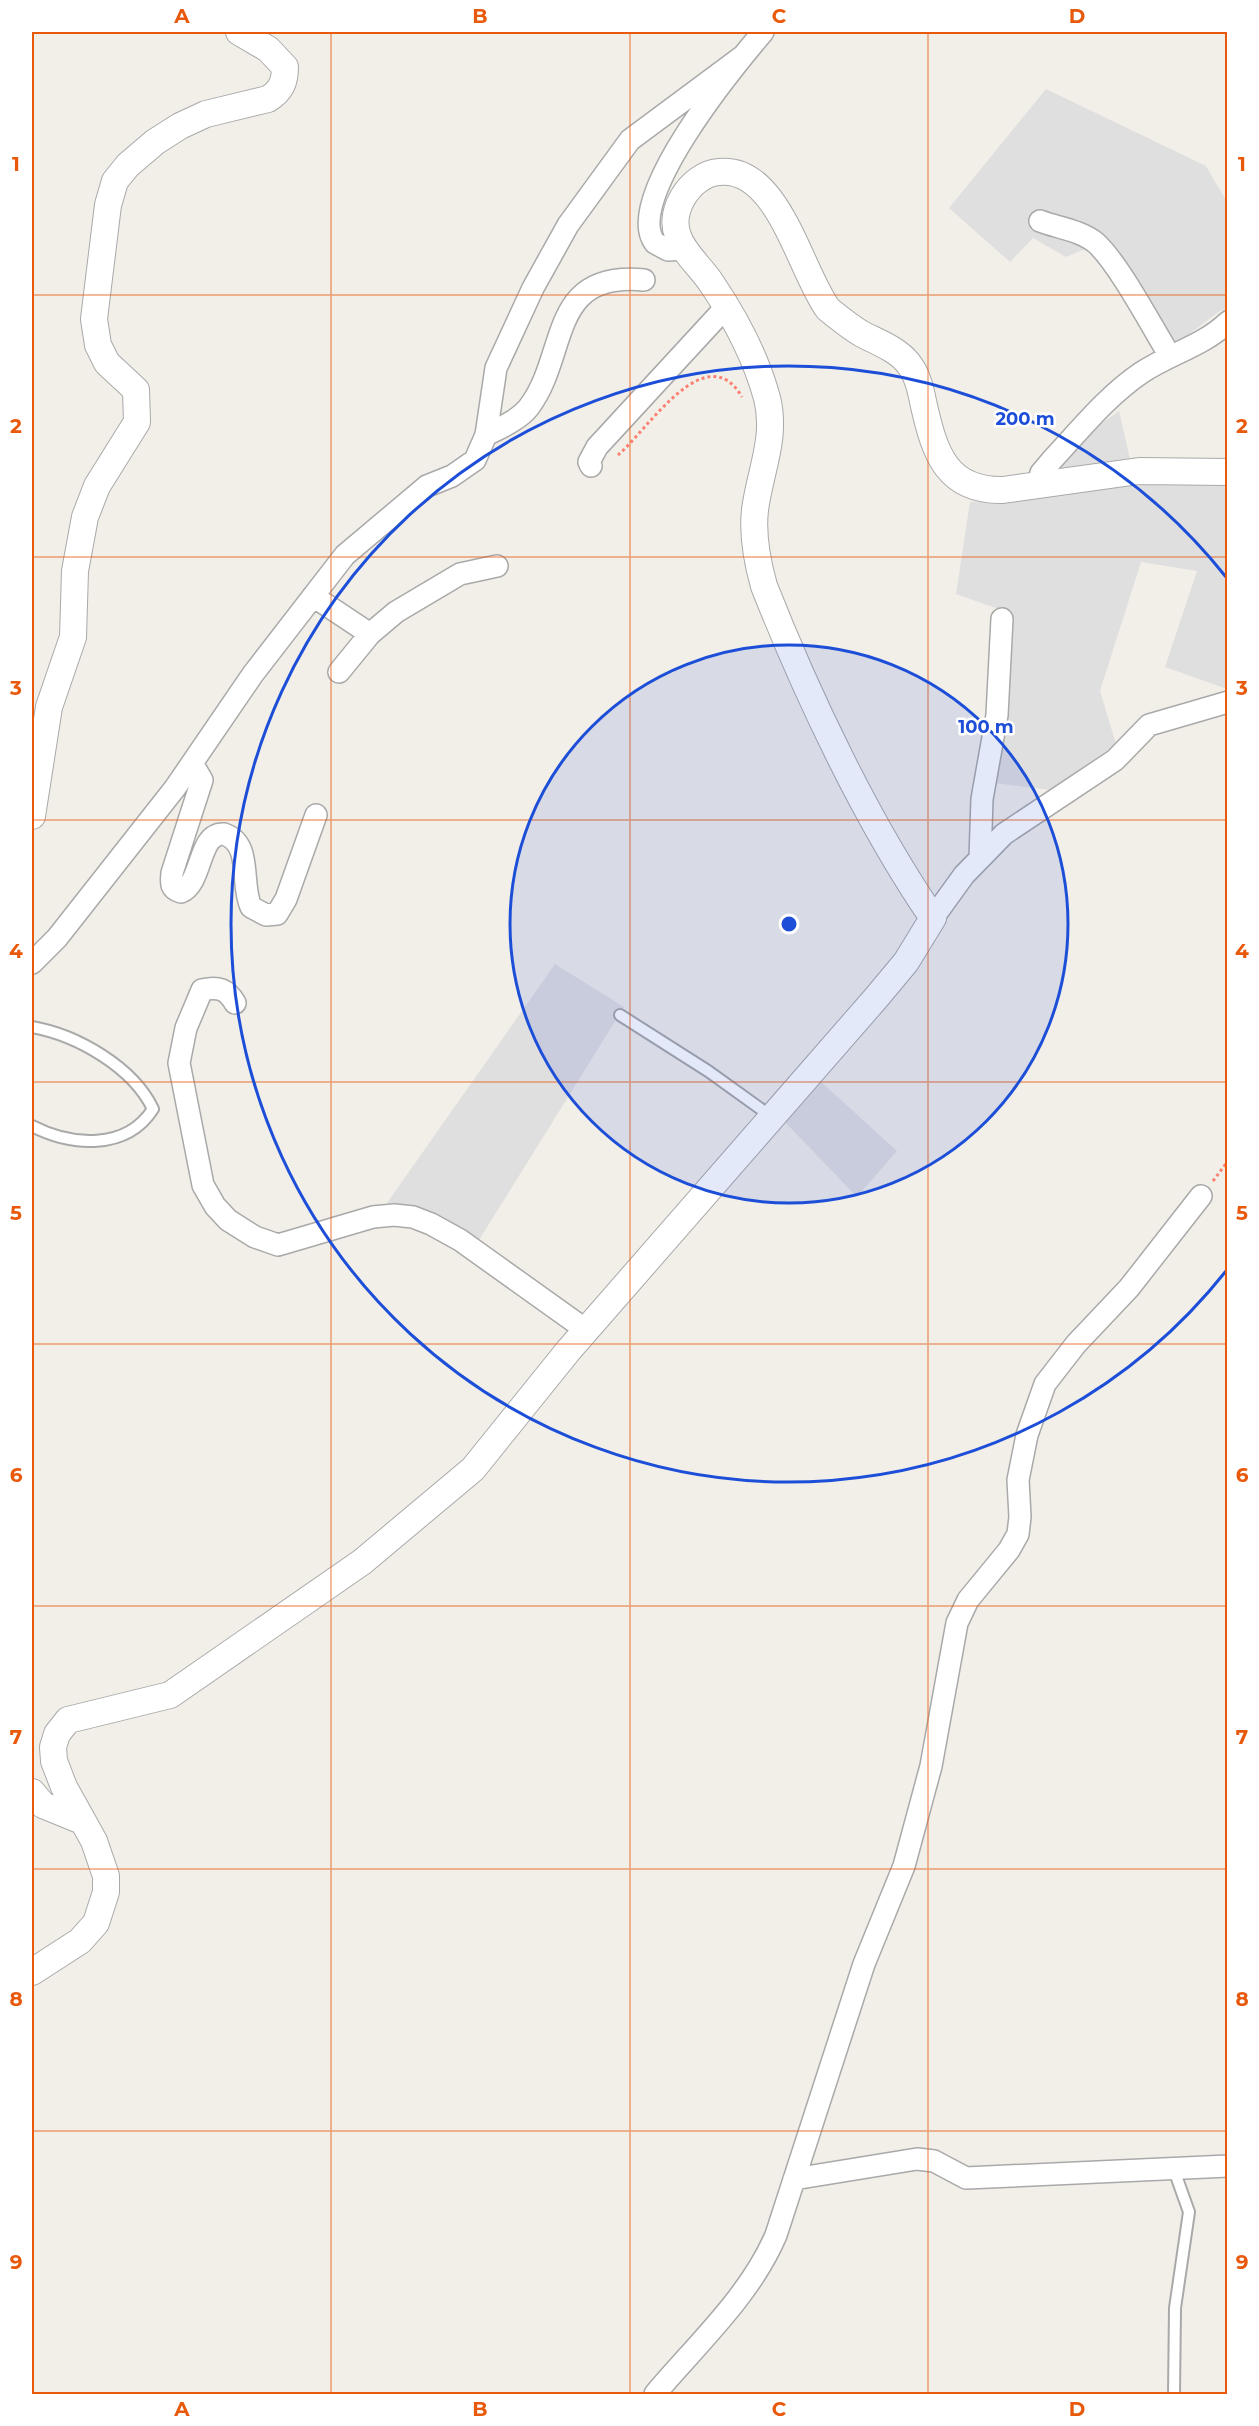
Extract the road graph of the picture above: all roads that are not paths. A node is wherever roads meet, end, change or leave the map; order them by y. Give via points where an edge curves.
1 (239, 32) edge
2 (763, 32) edge
3 (743, 56) junction
4 (1040, 221) dead end
5 (685, 249) junction
6 (644, 280) dead end
7 (726, 307) junction
8 (1226, 325) edge
9 (1170, 356) junction
10 (486, 435) junction
11 (591, 466) road end
12 (1227, 472) edge
13 (1038, 486) junction
14 (497, 566) dead end
15 (313, 596) junction
16 (1002, 619) dead end
17 (370, 634) junction
18 (339, 672) dead end
19 (1227, 702) edge
20 (192, 763) junction
21 (316, 815) dead end
22 (32, 816) edge
23 (981, 858) junction
24 (933, 918) junction
25 (32, 963) edge
26 (235, 1003) dead end
27 (620, 1015) dead end
28 (32, 1027) edge
29 (772, 1117) junction
30 (32, 1126) edge
31 (1202, 1196) road end
32 (586, 1330) junction
33 (32, 1792) edge
34 (82, 1821) junction
35 (32, 1972) edge
36 (1227, 2166) edge
37 (1174, 2170) junction
38 (794, 2179) junction
39 (655, 2394) edge
40 (1174, 2394) edge

1 - 22 street via 268,50 285,67 283,86 268,99 206,114 155,142 115,181 108,205 94,319 96,336 107,363 136,390 137,422 97,486 85,517 75,571 73,637 49,707
2 - 3 street
3 - 5 street via 680,144 650,205 647,222 655,243 668,250
3 - 10 street via 630,140 568,225 496,368
4 - 9 street via 1096,243
5 - 7 street
5 - 13 street via 675,222 690,188 710,174 724,171 757,183 772,202 828,309 898,353 911,367 935,445 952,473 965,484 985,490
6 - 10 street via 612,280 585,294 565,317 528,409
7 - 11 street via 597,447 589,462
7 - 24 street via 747,345 770,412 770,444 755,512 757,559 764,586 845,763 892,852
8 - 9 street
9 - 13 street via 1140,374 1106,403 1041,473
10 - 15 street via 470,465 427,486 345,555
12 - 13 street via 1139,471
14 - 17 street via 460,574 396,612
15 - 17 street
15 - 20 street
16 - 23 street via 997,715 982,799
17 - 18 street
19 - 23 street via 1149,725 1115,760 1004,834
20 - 21 street via 202,780 172,873 176,891 191,885 207,844 224,834 239,841 242,848 245,888 252,907 266,915 277,914
20 - 25 street via 57,938
23 - 24 street
24 - 29 street via 906,962
26 - 32 street via 224,990 202,990 186,1028 179,1063 203,1185 228,1220 255,1237 278,1245 373,1217 413,1217 459,1240
27 - 29 lane
28 - 30 lane via 98,1052 144,1091 153,1109 144,1123 114,1138 71,1141
29 - 32 street
31 - 38 street via 1130,1288 1076,1344 1045,1384 1027,1435 1018,1480 1018,1534 968,1600 957,1623 932,1766 904,1866 864,1964
32 - 34 street via 473,1469 362,1562 170,1695 68,1720 57,1734 54,1761
33 - 34 street via 43,1805
34 - 35 street via 106,1876 103,1907 96,1923 80,1941
36 - 37 street
37 - 38 street via 966,2178 934,2161 917,2159
37 - 40 lane via 1189,2212 1175,2308
38 - 39 street via 765,2260

